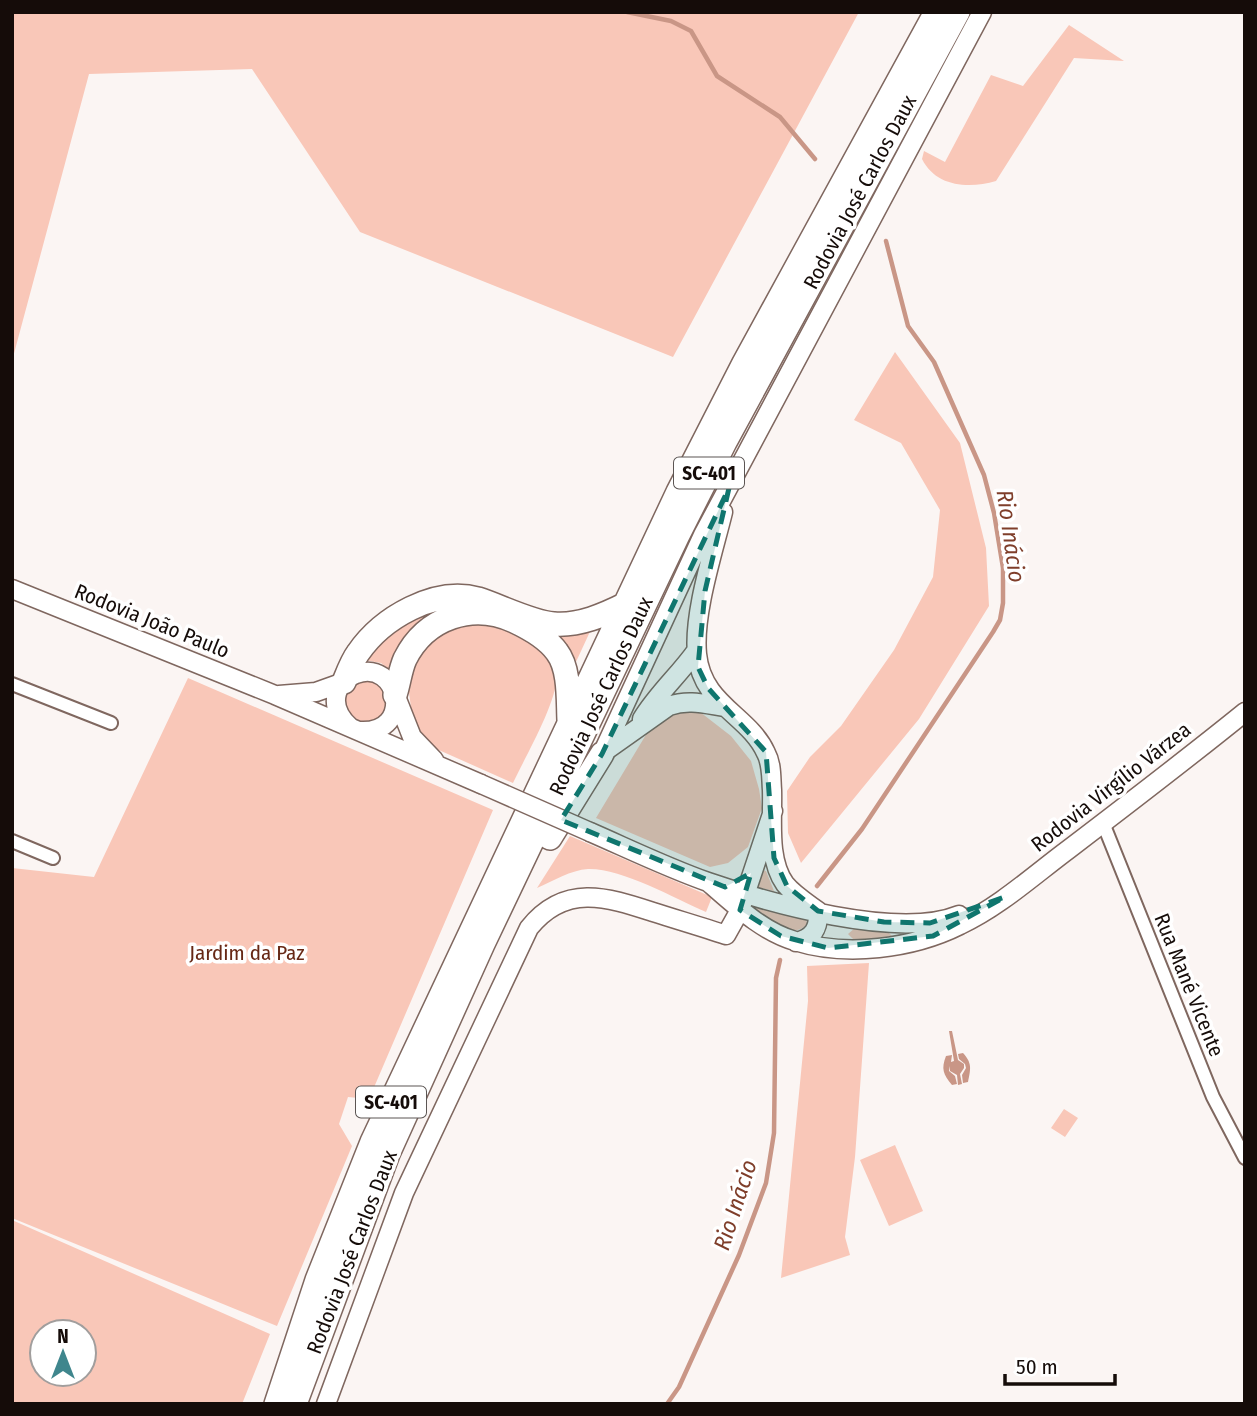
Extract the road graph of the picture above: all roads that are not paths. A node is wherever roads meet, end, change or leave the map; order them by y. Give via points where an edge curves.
1 (936, 12) edge
2 (958, 12) edge
3 (982, 12) edge
4 (729, 488) junction
5 (12, 589) edge
6 (626, 604) junction
7 (696, 651) junction
8 (344, 681) junction
9 (12, 684) edge
10 (275, 695) junction
11 (396, 695) junction
12 (725, 707) junction
13 (1245, 712) edge
14 (111, 723) dead end
15 (569, 723) junction
16 (638, 726) junction
17 (354, 729) junction
18 (601, 754) junction
19 (442, 768) junction
20 (773, 811) junction
21 (1103, 823) junction
22 (590, 832) joint
23 (12, 842) edge
24 (53, 858) dead end
25 (754, 863) junction
26 (716, 884) junction
27 (1005, 897) junction
28 (743, 901) junction
29 (818, 912) junction
30 (859, 919) junction
31 (796, 942) junction
32 (483, 944) junction
33 (847, 949) junction
34 (1245, 1158) edge
35 (276, 1404) edge
36 (295, 1404) edge
37 (326, 1404) edge

1 - 6 highway, Rodovia José Carlos Daux / SC-401 via 712,424
2 - 32 highway, Rodovia José Carlos Daux / SC-401 via 719,454
3 - 4 main road
4 - 7 main road via 699,615
4 - 18 main road via 677,587
5 - 10 main road, Rodovia João Paulo
6 - 8 highway via 572,623 552,624 475,598 430,601 378,631 358,653
6 - 15 highway, Rodovia José Carlos Daux / SC-401
7 - 12 main road via 708,688
7 - 16 main road
8 - 10 main road, Rodovia João Paulo via 316,692
8 - 11 main road via 360,672 378,674
8 - 17 main road via 336,706 340,718
9 - 14 street
10 - 17 main road, Rodovia João Paulo
11 - 15 highway via 405,660 433,626 455,615 482,612 529,628 558,652 567,681
11 - 17 main road via 387,723 379,729
11 - 19 main road, Rodovia João Paulo via 412,737
12 - 16 main road via 680,702
12 - 20 main road via 766,752
13 - 21 main road, Rodovia Virgílio Várzea
15 - 35 highway, Rodovia José Carlos Daux / SC-401 via 363,1164 317,1280
16 - 18 main road
17 - 19 main road, Rodovia João Paulo
18 - 32 highway
19 - 22 main road, Rodovia João Paulo, bridge
20 - 25 main road
20 - 29 main road via 778,873
21 - 27 main road, Rodovia Virgílio Várzea
21 - 34 street, Rua Mané Vicente via 1213,1097
22 - 26 main road, Rodovia Virgílio Várzea
23 - 24 street
25 - 26 main road via 746,873
25 - 28 main road
26 - 28 main road, Rodovia Virgílio Várzea
27 - 30 main road, Rodovia Virgílio Várzea via 930,923
27 - 33 main road, Rodovia Virgílio Várzea via 961,925 933,936
28 - 29 main road, Rodovia Virgílio Várzea
28 - 31 main road, Rodovia Virgílio Várzea via 772,931
28 - 37 main road via 726,935 601,897 575,898 538,917 522,940 404,1193
29 - 30 main road, Rodovia Virgílio Várzea
29 - 31 main road via 813,935
30 - 33 main road via 844,926 842,942
31 - 33 main road, Rodovia Virgílio Várzea
32 - 36 highway, Rodovia José Carlos Daux / SC-401 via 388,1154

